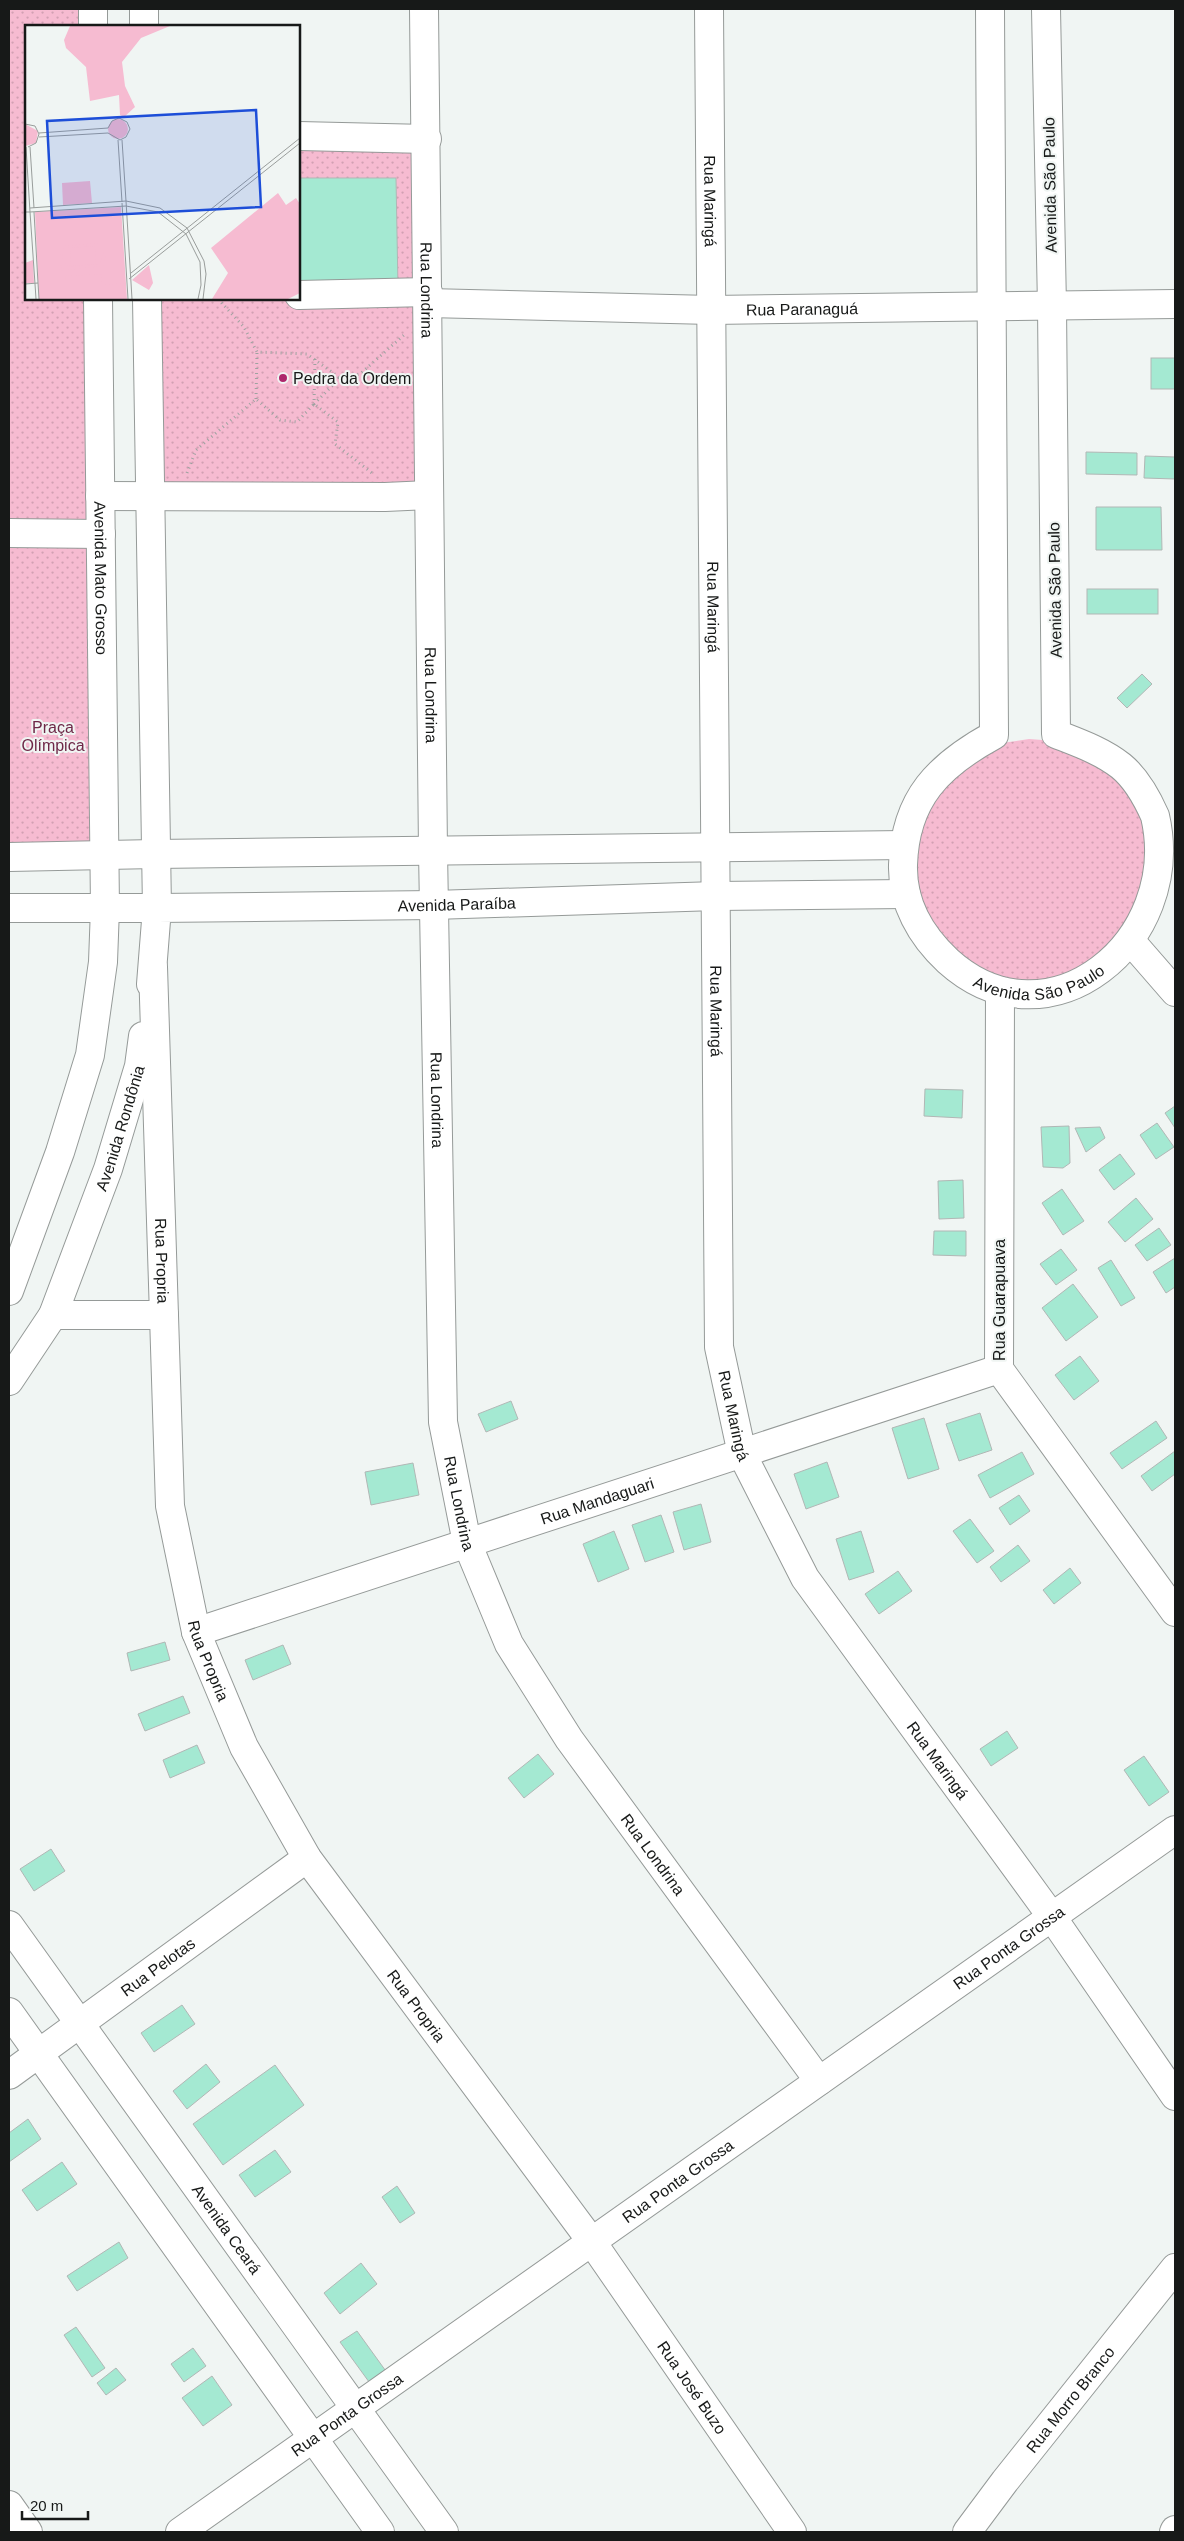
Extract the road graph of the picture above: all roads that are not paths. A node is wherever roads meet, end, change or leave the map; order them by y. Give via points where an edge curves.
1 (93, 9) edge
2 (144, 9) edge
3 (424, 9) edge
4 (709, 9) edge
5 (990, 9) edge
6 (1046, 9) edge
7 (93, 25) edge
8 (144, 25) edge
9 (300, 136) edge
10 (427, 139) junction
11 (300, 295) edge
12 (98, 300) edge
13 (147, 300) edge
14 (428, 303) junction
15 (1175, 304) edge
16 (993, 306) junction
17 (1052, 306) junction
18 (711, 310) junction
19 (430, 495) junction
20 (100, 496) junction
21 (150, 497) junction
22 (9, 533) edge
23 (101, 534) junction
24 (904, 845) junction
25 (715, 847) junction
26 (433, 851) junction
27 (156, 854) junction
28 (105, 856) junction
29 (9, 857) edge
30 (1170, 870) edge
31 (906, 894) junction
32 (716, 896) junction
33 (434, 905) junction
34 (9, 908) edge
35 (105, 908) junction
36 (157, 908) junction
37 (1135, 946) junction
38 (153, 967) junction
39 (1000, 991) junction
40 (1175, 992) edge
41 (9, 1291) edge
42 (53, 1315) junction
43 (164, 1315) junction
44 (999, 1369) junction
45 (9, 1381) edge
46 (742, 1454) junction
47 (467, 1543) junction
48 (1175, 1612) edge
49 (196, 1632) junction
50 (1175, 1830) edge
51 (307, 1858) junction
52 (1052, 1917) junction
53 (9, 1925) edge
54 (9, 2012) edge
55 (80, 2024) junction
56 (38, 2054) junction
57 (9, 2075) edge
58 (819, 2081) junction
59 (1175, 2096) edge
60 (592, 2242) junction
61 (1175, 2268) edge
62 (355, 2408) junction
63 (313, 2438) junction
64 (9, 2505) edge
65 (28, 2532) edge
66 (180, 2532) edge
67 (380, 2532) edge
68 (444, 2532) edge
69 (792, 2532) edge
70 (967, 2532) edge

1 - 7 street
2 - 8 street
3 - 10 street, Rua Londrina
4 - 18 street, Rua Maringá
5 - 16 street, Avenida São Paulo
6 - 17 street, Avenida São Paulo
9 - 10 street
10 - 14 street, Rua Londrina
11 - 14 street, Rua Paranaguá
12 - 20 street, Avenida Mato Grosso
13 - 21 street
14 - 18 street, Rua Paranaguá
14 - 19 street, Rua Londrina
15 - 17 street, Rua Paranaguá
16 - 17 street, Rua Paranaguá
16 - 18 street, Rua Paranaguá
16 - 24 street, Avenida São Paulo via 994,735 963,753 934,777 914,809
17 - 30 street, Avenida São Paulo via 1056,734 1103,754 1122,766 1138,784 1150,803
18 - 25 street, Rua Maringá
19 - 21 street
19 - 26 street, Rua Londrina
20 - 21 street
20 - 23 street, Avenida Mato Grosso
21 - 27 street
22 - 23 street
23 - 28 street, Avenida Mato Grosso
24 - 25 street
24 - 31 street, Avenida São Paulo
25 - 26 street
25 - 32 street, Rua Maringá
26 - 27 street
26 - 33 street, Rua Londrina
27 - 28 street
27 - 36 street, Avenida Rondônia
28 - 29 street
28 - 35 street
30 - 37 street, Avenida São Paulo via 1154,914
31 - 32 street, Avenida Paraíba
31 - 39 street, Avenida São Paulo via 930,945 964,975
32 - 33 street, Avenida Paraíba
32 - 46 street, Rua Maringá via 719,1347
33 - 36 street, Avenida Paraíba
33 - 47 street, Rua Londrina via 442,1422
34 - 35 street, Avenida Paraíba
35 - 36 street, Avenida Paraíba
35 - 41 street via 103,962 90,1055 60,1152
36 - 38 street, Avenida Rondônia
37 - 39 street, Avenida São Paulo via 1114,968 1073,989 1025,995
37 - 40 street
38 - 42 street, Avenida Rondônia via 139,1066 108,1169
38 - 43 street, Rua Propria
39 - 44 street, Rua Guarapuava
42 - 43 street
42 - 45 street, Avenida Rondônia
43 - 49 street, Rua Propria via 170,1506
44 - 46 street, Rua Mandaguari
44 - 48 street, Rua Guarapuava
46 - 47 street, Rua Mandaguari
46 - 52 street, Rua Maringá via 805,1578
47 - 49 street, Rua Mandaguari
47 - 58 street, Rua Londrina via 509,1644 569,1739
49 - 51 street, Rua Propria via 244,1747
50 - 52 street, Rua Ponta Grossa
51 - 55 street, Rua Pelotas
51 - 60 street, Rua Propria
52 - 58 street, Rua Ponta Grossa
52 - 59 street, Rua Maringá
53 - 55 street, Avenida Ceará
54 - 56 street
55 - 56 street, Rua Pelotas
55 - 62 street, Avenida Ceará
56 - 57 street, Rua Pelotas
56 - 63 street
58 - 60 street, Rua Ponta Grossa
60 - 62 street, Rua Ponta Grossa
60 - 69 street, Rua José Buzo
61 - 70 street, Rua Morro Branco
62 - 63 street, Rua Ponta Grossa
62 - 68 street, Avenida Ceará
63 - 66 street, Rua Ponta Grossa
63 - 67 street
64 - 65 street

